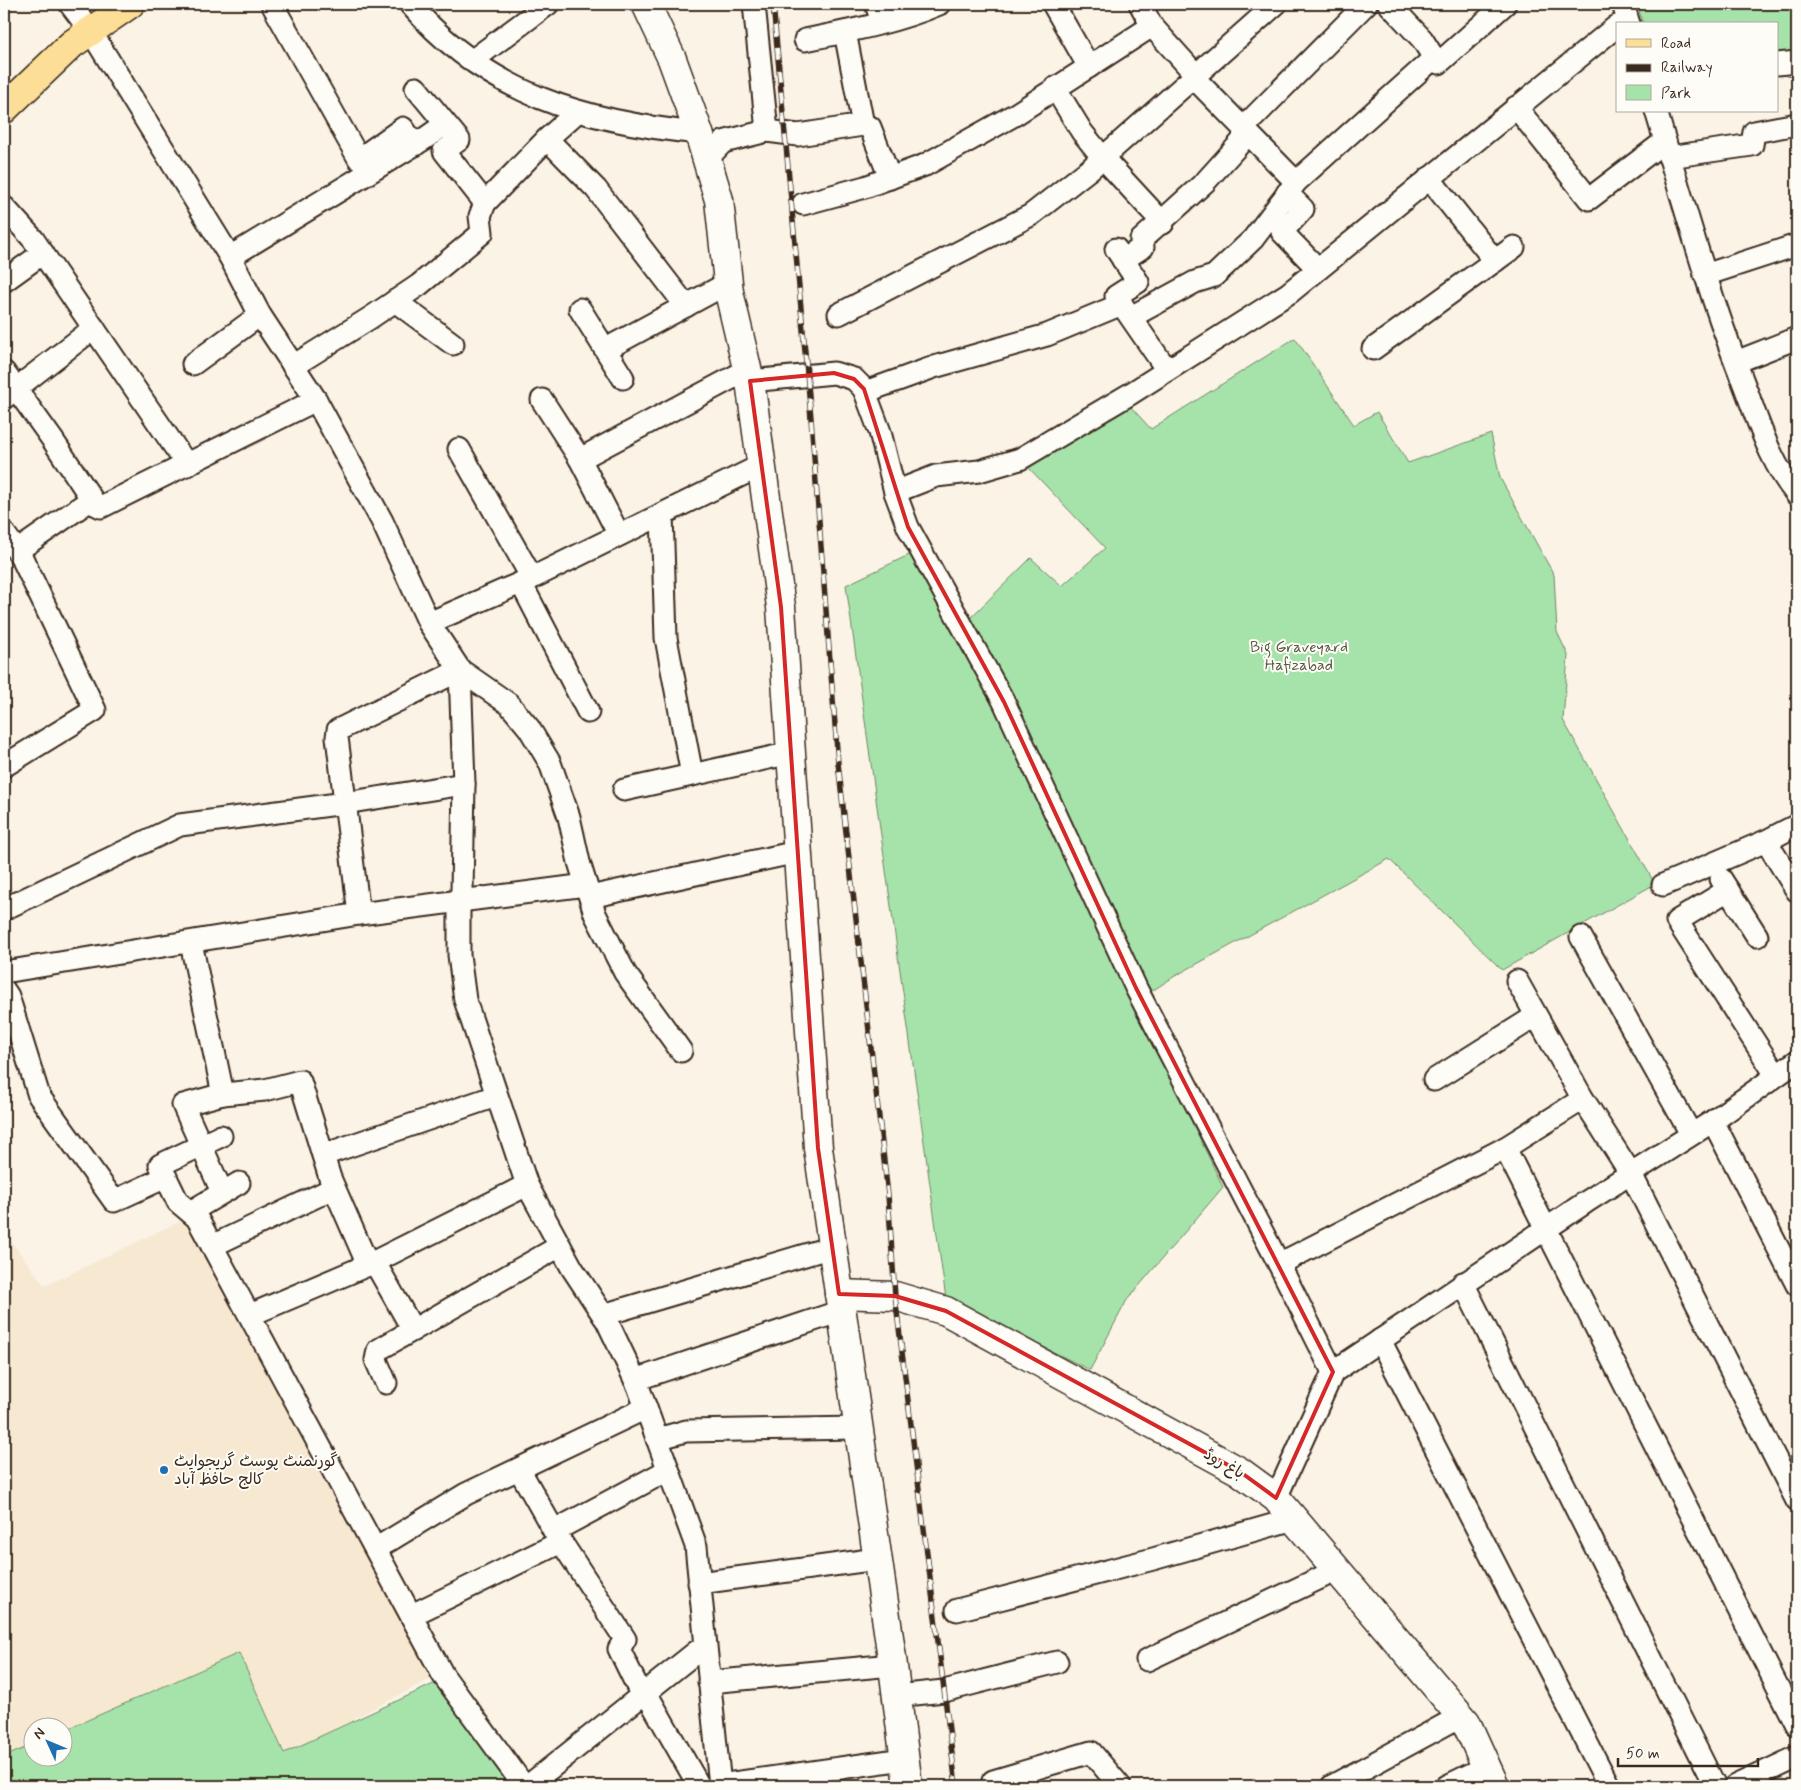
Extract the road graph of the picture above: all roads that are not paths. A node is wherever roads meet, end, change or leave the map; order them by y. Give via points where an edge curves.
1 (70, 4) edge
2 (130, 4) edge
3 (272, 4) edge
4 (410, 4) edge
5 (548, 4) edge
6 (646, 4) edge
7 (754, 4) edge
8 (939, 4) edge
9 (1053, 4) edge
10 (1140, 4) edge
11 (1276, 4) edge
12 (1366, 4) edge
13 (1389, 4) edge
14 (1505, 4) edge
15 (879, 13) edge
16 (1616, 25) edge
17 (1152, 26) junction
18 (90, 30) junction
19 (845, 32) junction
20 (806, 40) dead end
21 (1434, 58) junction
22 (472, 60) junction
23 (1797, 62) edge
24 (1778, 64) edge
25 (1089, 66) junction
26 (1194, 76) junction
27 (416, 88) dead end
28 (1055, 88) junction
29 (1516, 107) junction
30 (4, 109) edge
31 (577, 112) junction
32 (1656, 112) edge
33 (444, 124) junction
34 (1797, 124) edge
35 (863, 125) junction
36 (1246, 130) junction
37 (767, 131) junction
38 (699, 133) junction
39 (547, 139) junction
40 (415, 145) junction
41 (1667, 149) junction
42 (1103, 158) junction
43 (707, 159) junction
44 (890, 178) junction
45 (1429, 178) junction
46 (1292, 187) junction
47 (485, 203) junction
48 (803, 204) dead end
49 (4, 207) edge
50 (1163, 223) junction
51 (1797, 245) edge
52 (1514, 247) dead end
53 (43, 253) junction
54 (230, 257) junction
55 (1495, 261) junction
56 (1318, 269) junction
57 (1705, 275) junction
58 (4, 281) edge
59 (728, 283) junction
60 (395, 301) junction
61 (686, 306) junction
62 (580, 309) dead end
63 (1126, 311) junction
64 (839, 314) dead end
65 (260, 315) junction
66 (94, 328) junction
67 (1797, 338) edge
68 (453, 344) dead end
69 (606, 349) junction
70 (1374, 349) dead end
71 (1736, 362) junction
72 (193, 364) dead end
73 (293, 366) junction
74 (1168, 370) junction
75 (748, 376) junction
76 (623, 378) dead end
77 (7, 386) edge
78 (865, 392) junction
79 (316, 400) junction
80 (542, 400) dead end
81 (459, 449) dead end
82 (580, 459) junction
83 (187, 465) junction
84 (760, 466) junction
85 (895, 492) junction
86 (1797, 495) edge
87 (95, 504) junction
88 (662, 514) junction
89 (4, 533) edge
90 (619, 535) junction
91 (17, 551) junction
92 (526, 581) junction
93 (428, 623) junction
94 (460, 670) junction
95 (588, 712) dead end
96 (790, 753) junction
97 (4, 766) edge
98 (692, 775) junction
99 (464, 784) junction
100 (624, 790) dead end
101 (345, 803) junction
102 (1797, 825) edge
103 (1766, 841) junction
104 (797, 852) junction
105 (1711, 864) junction
106 (1663, 885) dead end
107 (1728, 890) junction
108 (588, 891) junction
109 (1797, 891) edge
110 (459, 900) junction
111 (4, 908) edge
112 (359, 914) junction
113 (1757, 936) dead end
114 (1581, 937) dead end
115 (190, 943) junction
116 (4, 972) edge
117 (1517, 981) dead end
118 (5, 995) edge
119 (1536, 1016) junction
120 (681, 1051) dead end
121 (1791, 1068) edge
122 (1434, 1080) dead end
123 (223, 1094) junction
124 (496, 1096) junction
125 (1582, 1099) junction
126 (1713, 1121) junction
127 (1691, 1134) junction
128 (221, 1136) dead end
129 (201, 1145) junction
130 (1505, 1148) junction
131 (323, 1155) junction
132 (1631, 1174) junction
133 (166, 1177) junction
134 (527, 1185) junction
135 (334, 1188) junction
136 (190, 1212) junction
137 (1547, 1228) junction
138 (212, 1246) junction
139 (560, 1246) junction
140 (832, 1247) junction
141 (371, 1263) junction
142 (1279, 1264) junction
143 (1463, 1283) junction
144 (1797, 1285) edge
145 (840, 1303) junction
146 (250, 1315) junction
147 (603, 1315) junction
148 (413, 1330) junction
149 (1380, 1340) junction
150 (1333, 1372) junction
151 (635, 1380) junction
152 (386, 1383) dead end
153 (646, 1408) junction
154 (858, 1428) junction
155 (657, 1439) junction
156 (519, 1469) junction
157 (668, 1470) junction
158 (1276, 1498) junction
159 (1797, 1501) edge
160 (1294, 1519) junction
161 (558, 1536) junction
162 (377, 1548) junction
163 (877, 1559) junction
164 (1338, 1570) junction
165 (699, 1583) junction
166 (957, 1610) dead end
167 (412, 1615) junction
168 (705, 1645) junction
169 (1147, 1660) dead end
170 (1057, 1662) dead end
171 (892, 1665) junction
172 (708, 1682) junction
173 (643, 1693) junction
174 (896, 1696) junction
175 (1461, 1716) junction
176 (1797, 1725) edge
177 (1797, 1758) edge
178 (904, 1759) junction
179 (1491, 1776) edge
180 (993, 1781) dead end
181 (524, 1786) edge
182 (528, 1786) edge
183 (712, 1786) edge
184 (908, 1786) edge
185 (1120, 1786) edge
186 (1332, 1786) edge
187 (1447, 1786) edge
188 (1609, 1786) edge
189 (1715, 1786) edge
190 (1735, 1786) edge

1 - 18 street
2 - 18 main road
3 - 40 street via 359,159 403,128
4 - 22 street
5 - 22 street
6 - 38 street via 672,59
7 - 37 street
8 - 15 street via 919,13
9 - 25 street
10 - 17 street
11 - 26 street
12 - 36 street via 1247,124
13 - 21 street via 1422,38
14 - 21 street via 1439,63
15 - 19 street
16 - 29 street
17 - 25 street
17 - 26 street
18 - 30 main road
18 - 54 street
19 - 20 street
19 - 35 street
21 - 46 street
22 - 31 street via 501,81
23 - 24 street
25 - 28 street
26 - 36 street
26 - 42 street
27 - 33 street
28 - 42 street via 1082,132
28 - 44 street via 925,165
29 - 41 street via 1589,199
29 - 45 street
31 - 38 street via 647,128
31 - 39 street
32 - 41 street
33 - 40 street
33 - 47 street via 459,140 444,151
34 - 41 street via 1754,132 1752,145
35 - 37 street via 798,135
35 - 44 street via 870,127
36 - 46 street
36 - 50 street via 1242,141 1206,182
37 - 43 street via 723,142
38 - 43 street
39 - 47 street
39 - 61 street via 596,189
40 - 54 street
41 - 57 street
42 - 50 street
42 - 64 street via 1031,215
43 - 59 street via 719,200
44 - 48 street
45 - 55 street
45 - 56 street
46 - 56 street via 1303,209 1282,232
46 - 63 street via 1253,239 1214,276
47 - 60 street via 480,216 482,233
49 - 53 street
50 - 63 street via 1141,240 1142,247 1120,254 1138,282 1116,296
51 - 57 street
52 - 55 street
53 - 58 street
53 - 66 street
54 - 65 street
55 - 70 street
56 - 74 street via 1289,293
57 - 71 street
59 - 61 street
59 - 75 street
60 - 68 street
60 - 73 street
61 - 69 street
62 - 69 street
63 - 74 street
63 - 78 street via 934,367
65 - 72 street
65 - 73 street
66 - 77 street
66 - 83 street
67 - 71 street
69 - 76 street
71 - 86 street via 1766,446 1778,471
73 - 79 street
74 - 85 street via 1020,459 979,470 936,476
75 - 78 street via 834,373 854,379
75 - 82 street
75 - 84 street
77 - 87 street via 52,439
78 - 85 street via 880,432
79 - 83 street
79 - 93 street via 382,521
80 - 82 street
81 - 92 street
82 - 90 street
83 - 87 street via 101,507
84 - 88 street
84 - 96 street via 780,607
85 - 142 street via 908,527 1004,702 1136,988
87 - 91 street via 89,501
88 - 90 street
88 - 98 street via 666,638
89 - 91 street
90 - 92 street
91 - 97 street via 95,710
92 - 93 street
92 - 95 street
93 - 94 street
94 - 99 street
94 - 101 street via 338,730 336,737
94 - 108 street via 509,704 529,728 550,763 569,817
96 - 98 street
96 - 104 street
98 - 100 street
99 - 101 street
99 - 110 street via 462,892
101 - 111 street via 180,825
101 - 112 street
102 - 103 street
103 - 105 street
103 - 109 street
104 - 108 street
104 - 140 street via 818,1148
105 - 106 street
105 - 107 street
107 - 113 street
107 - 121 street via 1677,921
108 - 110 street
108 - 120 street via 595,914 625,973
110 - 112 street
110 - 124 street via 459,955 465,1000
112 - 115 street
114 - 127 street
115 - 116 street
115 - 123 street
117 - 119 street
118 - 133 street via 39,1096 114,1201
119 - 122 street
119 - 125 street
121 - 126 street
123 - 129 street via 183,1105
123 - 131 street via 265,1090 300,1080
124 - 131 street
124 - 134 street
125 - 130 street
125 - 132 street
126 - 127 street
126 - 144 street
127 - 132 street
128 - 129 street
129 - 133 street via 160,1165
129 - 136 street via 231,1188
130 - 137 street
130 - 142 street
131 - 135 street
132 - 137 street
132 - 159 street
133 - 136 street via 178,1202
134 - 139 street
134 - 141 street
135 - 138 street
135 - 141 street
136 - 138 street via 197,1218
137 - 143 street
137 - 176 street
138 - 146 street
139 - 147 street
139 - 148 street
140 - 145 street
140 - 147 street
141 - 146 street
141 - 148 street
142 - 150 street
143 - 149 street
143 - 189 street
145 - 151 street
145 - 154 street
145 - 158 street, باغ روڈ via 895,1296 946,1311 1239,1471
146 - 162 street
147 - 151 street
148 - 152 street via 378,1350 376,1360
149 - 150 street
149 - 188 street
150 - 158 street
151 - 153 street
153 - 155 street
153 - 156 street
154 - 155 street via 686,1431
154 - 163 street
155 - 157 street
156 - 161 street
156 - 162 street via 466,1494
157 - 161 street
157 - 165 street via 696,1546
158 - 160 street, باغ روڈ
160 - 164 street, باغ روڈ
160 - 166 street
161 - 167 street
161 - 173 street via 625,1639 619,1649
162 - 167 street
163 - 165 street
163 - 171 street
164 - 169 street
164 - 175 street, باغ روڈ
165 - 168 street
167 - 181 street via 443,1674
168 - 172 street
168 - 173 street
170 - 174 street via 944,1691
171 - 172 street
171 - 174 street
172 - 183 street
173 - 182 street
173 - 183 street
174 - 178 street
175 - 179 street, باغ روڈ
175 - 186 street
177 - 190 street
178 - 183 street
178 - 184 street
179 - 187 street
180 - 185 street via 1091,1752

